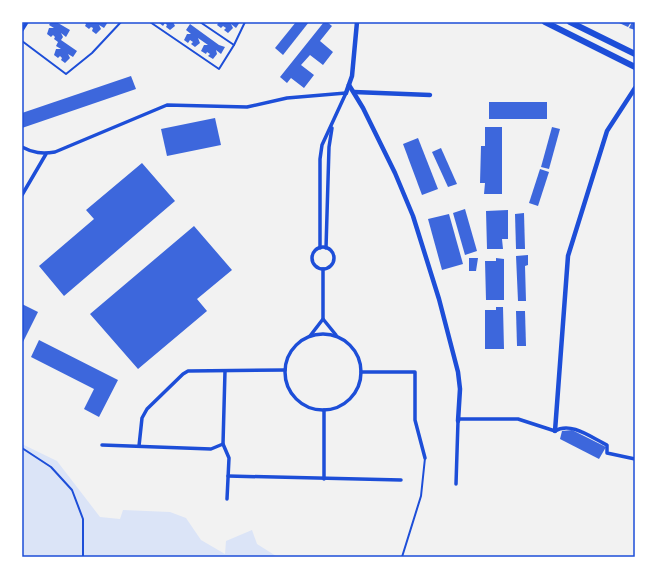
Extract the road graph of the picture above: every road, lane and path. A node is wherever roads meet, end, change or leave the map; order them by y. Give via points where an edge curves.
1 (27, 22) edge
2 (121, 22) edge
3 (150, 22) edge
4 (200, 22) edge
5 (245, 22) edge
6 (357, 22) edge
7 (545, 22) edge
8 (570, 22) edge
9 (22, 30) edge
10 (22, 41) edge
11 (234, 45) junction
12 (635, 54) edge
13 (635, 67) edge
14 (349, 84) junction
15 (635, 88) edge
16 (354, 92) junction
17 (346, 93) junction
18 (430, 95) dead end
19 (333, 122) junction
20 (22, 147) edge
21 (46, 154) junction
22 (22, 195) edge
23 (320, 248) junction
24 (326, 248) junction
25 (323, 269) junction
26 (323, 319) junction
27 (310, 336) junction
28 (337, 336) junction
29 (285, 370) junction
30 (225, 371) junction
31 (361, 372) junction
32 (324, 410) junction
33 (458, 420) junction
34 (555, 431) junction
35 (223, 444) junction
36 (102, 445) dead end
37 (139, 446) junction
38 (22, 448) edge
39 (425, 458) joint
40 (635, 459) edge
41 (228, 476) junction
42 (324, 479) junction
43 (401, 480) dead end
44 (456, 484) dead end
45 (227, 499) dead end
46 (83, 557) edge
47 (402, 557) edge

1 - 9 street
2 - 10 lane via 92,53 66,74
3 - 11 lane via 219,69
4 - 11 lane
5 - 11 lane
6 - 14 street
7 - 13 main road
8 - 12 main road
14 - 16 street
14 - 17 street
15 - 34 street via 607,131 568,256
16 - 18 street
16 - 33 street via 396,173 413,216 458,372
17 - 19 street
17 - 21 street via 287,98 247,107 167,105
19 - 23 street via 322,145 320,159
19 - 24 street via 329,147
20 - 21 street
21 - 22 street
23 - 24 street
23 - 25 street via 314,252 312,262 316,267
24 - 25 street via 332,252 333,259 331,265
25 - 26 street
26 - 27 street
26 - 28 street
27 - 28 street
27 - 29 street via 299,342 291,352
28 - 31 street via 353,349 359,360
29 - 30 street
29 - 32 street via 288,387 296,398 311,407
30 - 35 street
30 - 37 street via 183,374 147,409 142,418
31 - 32 street via 359,385 352,396 343,404
31 - 39 street via 415,372 415,420
32 - 42 street
33 - 34 street via 518,420
33 - 44 street
34 - 40 street via 564,427 571,428 607,445 607,452
35 - 37 street via 210,449
35 - 41 street via 229,458
36 - 37 street
38 - 46 lane via 52,467 72,490 83,519
39 - 47 lane via 421,496
41 - 42 street
41 - 45 street
42 - 43 street

